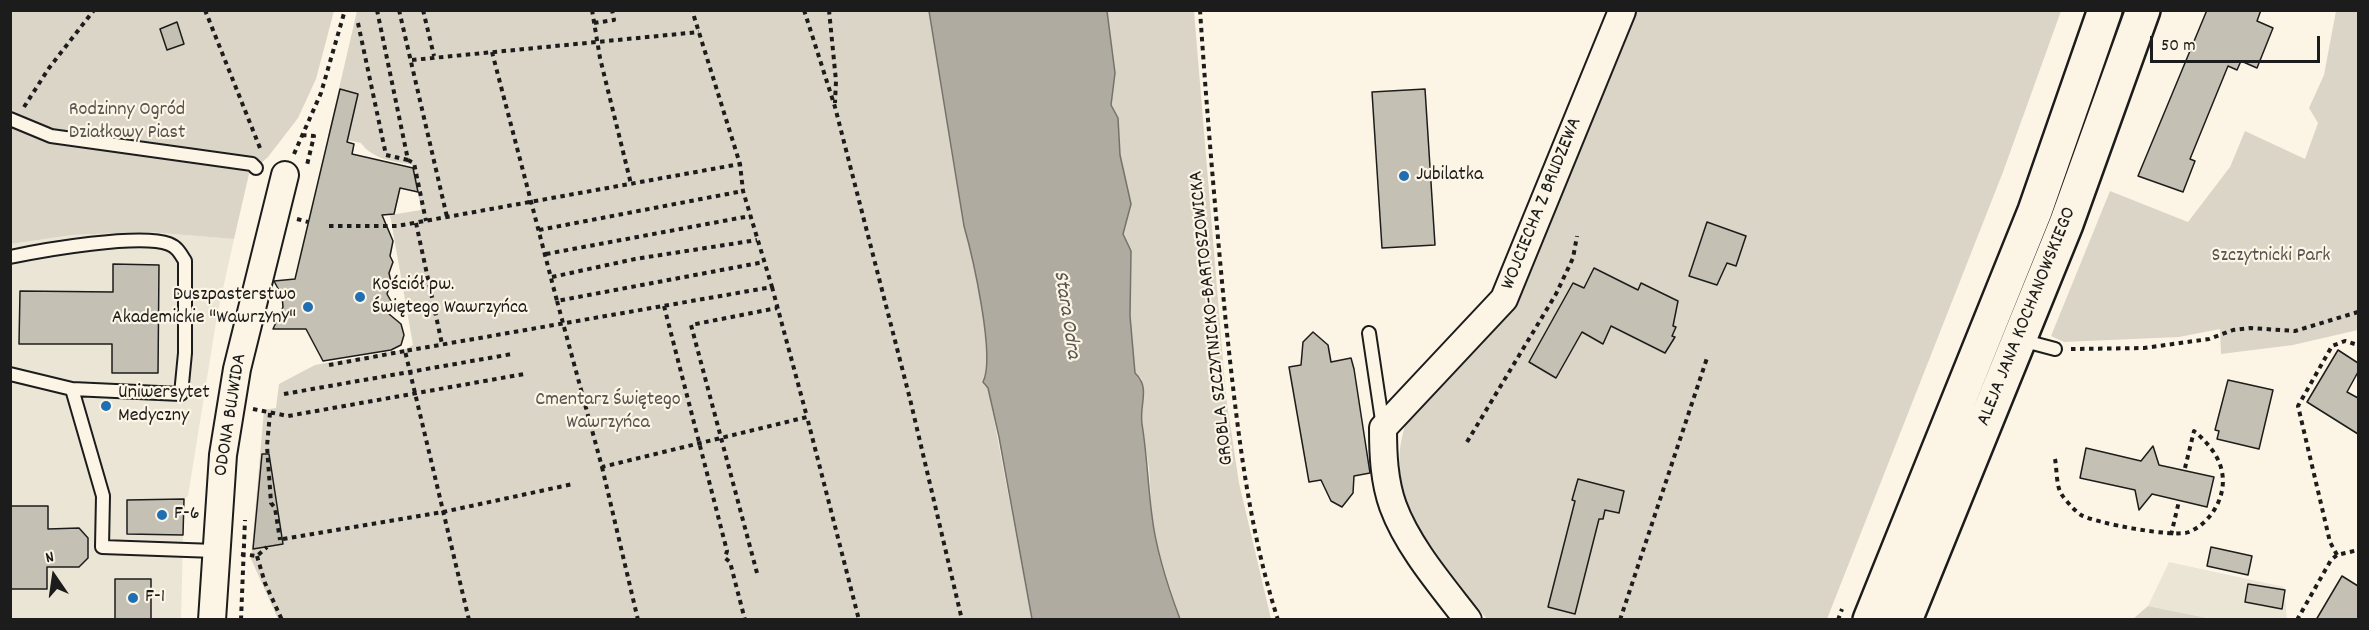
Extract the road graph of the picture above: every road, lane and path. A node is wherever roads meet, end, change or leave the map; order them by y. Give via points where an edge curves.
1 (94, 10) edge
2 (205, 10) edge
3 (345, 10) edge
4 (377, 10) edge
5 (399, 10) edge
6 (423, 10) edge
7 (592, 10) edge
8 (612, 10) edge
9 (692, 10) edge
10 (804, 10) edge
11 (829, 10) edge
12 (1200, 10) edge
13 (2105, 10) edge
14 (2143, 10) edge
15 (1622, 11) edge
16 (358, 23) dead end
17 (594, 23) junction
18 (699, 32) junction
19 (598, 40) junction
20 (492, 51) junction
21 (434, 56) junction
22 (412, 60) junction
23 (835, 106) junction
24 (12, 121) edge
25 (302, 135) junction
26 (408, 160) junction
27 (740, 164) junction
28 (254, 166) joint
29 (295, 171) junction
30 (631, 184) junction
31 (743, 191) junction
32 (532, 203) junction
33 (296, 208) dead end
34 (750, 216) junction
35 (447, 217) junction
36 (294, 218) dead end
37 (426, 221) junction
38 (416, 222) junction
39 (329, 226) dead end
40 (540, 230) junction
41 (1577, 236) dead end
42 (757, 240) junction
43 (546, 254) junction
44 (10, 257) edge
45 (764, 262) junction
46 (552, 277) junction
47 (772, 287) junction
48 (557, 301) junction
49 (664, 306) junction
50 (777, 308) junction
51 (2358, 312) edge
52 (564, 325) junction
53 (1369, 333) dead end
54 (2020, 340) junction
55 (442, 344) junction
56 (2358, 345) edge
57 (2055, 349) joint
58 (405, 351) junction
59 (512, 354) dead end
60 (1707, 357) dead end
61 (329, 365) dead end
62 (10, 374) edge
63 (410, 374) junction
64 (524, 374) dead end
65 (72, 389) junction
66 (284, 394) dead end
67 (414, 395) junction
68 (253, 397) dead end
69 (251, 409) junction
70 (270, 413) junction
71 (807, 417) junction
72 (250, 420) dead end
73 (1383, 428) junction
74 (721, 439) junction
75 (1467, 442) dead end
76 (700, 443) junction
77 (2055, 459) dead end
78 (602, 467) junction
79 (2185, 468) dead end
80 (573, 483) dead end
81 (2179, 501) dead end
82 (246, 510) dead end
83 (443, 512) junction
84 (2171, 535) junction
85 (267, 547) dead end
86 (2358, 550) edge
87 (215, 551) junction
88 (2337, 555) junction
89 (757, 573) dead end
90 (212, 620) edge
91 (241, 620) edge
92 (282, 620) edge
93 (470, 620) edge
94 (638, 620) edge
95 (745, 620) edge
96 (860, 620) edge
97 (962, 620) edge
98 (1278, 620) edge
99 (1468, 620) edge
100 (1620, 620) edge
101 (1870, 620) edge
102 (1905, 620) edge
103 (2297, 620) edge

1 - 24 path
2 - 28 path via 261,150
3 - 25 path via 321,93
4 - 26 path
5 - 22 path
6 - 21 path
7 - 17 path
8 - 17 path via 614,20
9 - 18 path
10 - 23 path
11 - 23 path
12 - 98 path, GROBLA SZCZYTNICKO-BARTOSZOWICKA via 1235,417 1247,496
13 - 101 main road, ALEJA JANA KOCHANOWSKIEGO via 2035,211
14 - 54 main road, ALEJA JANA KOCHANOWSKIEGO
15 - 73 street, WOJCIECHA Z BRUDZEWA via 1504,299
16 - 26 path via 386,155
17 - 19 path
18 - 19 path
18 - 27 path
19 - 20 path
19 - 30 path
20 - 21 path
20 - 32 path
21 - 22 path
22 - 35 path
23 - 97 path
24 - 28 lane via 51,136
25 - 29 path
25 - 29 path via 314,136
26 - 37 path via 414,163
27 - 30 path
27 - 31 path
29 - 87 street, ODONA BUJWIDA via 237,369 223,455
30 - 32 path
31 - 34 path
31 - 40 path
32 - 35 path
32 - 40 path
33 - 36 path
34 - 42 path
34 - 43 path
35 - 37 path
37 - 38 path
38 - 39 path via 397,226
38 - 55 path
40 - 43 path
41 - 75 path via 1573,258 1556,294
42 - 45 path
42 - 46 path
43 - 46 path
44 - 65 lane via 54,248 154,241 177,248 185,261 181,394
45 - 47 path
45 - 48 path
46 - 48 path
47 - 49 path
47 - 50 path
48 - 52 path
49 - 52 path
49 - 76 path
50 - 71 path
50 - 74 path via 691,325
51 - 57 path via 2295,331 2250,328 2209,339 2144,348
52 - 55 path
52 - 78 path
53 - 73 lane
54 - 57 lane
54 - 102 main road, ALEJA JANA KOCHANOWSKIEGO
55 - 58 path
56 - 88 path via 2345,341 2332,346 2298,406 2330,542
58 - 61 path
58 - 63 path
59 - 63 path
60 - 100 path
62 - 65 lane
63 - 66 path
63 - 67 path
64 - 67 path
65 - 87 lane via 103,495 102,547
67 - 70 path via 288,416
67 - 83 path
68 - 69 path
69 - 70 path
69 - 72 path
70 - 83 path via 267,446 271,503 281,539
71 - 74 path
71 - 96 path
73 - 99 street via 1385,469 1399,519
74 - 76 path
74 - 89 path
76 - 78 path
76 - 95 path via 728,551 724,558 730,562
77 - 84 path via 2060,493 2082,515
78 - 94 path
79 - 84 path via 2194,431 2217,458 2222,472 2221,490 2209,520 2189,532
80 - 83 path
81 - 84 path
82 - 91 path
83 - 93 path
85 - 92 path via 254,556
86 - 88 path
87 - 90 street, ODONA BUJWIDA
88 - 103 path

